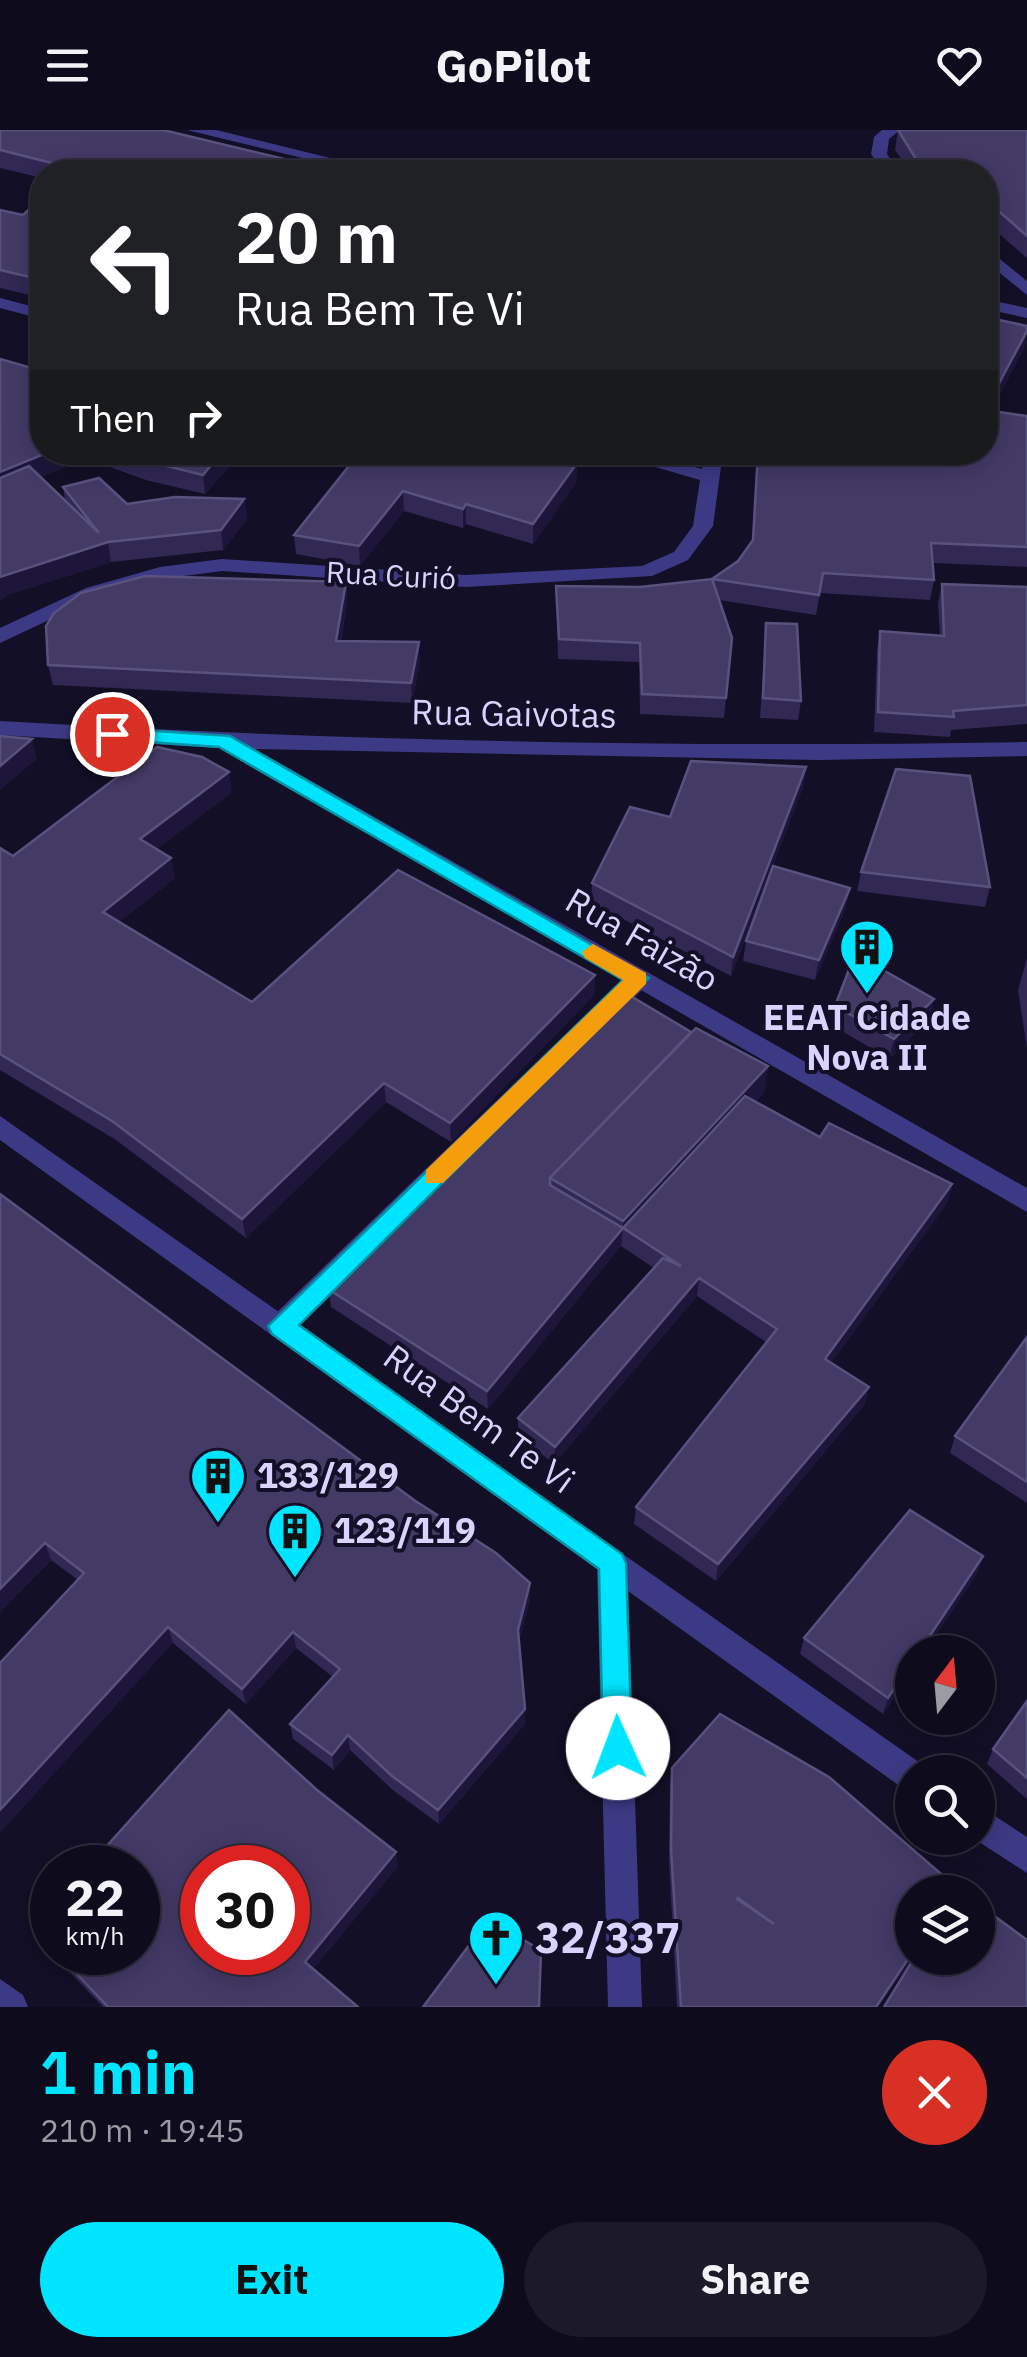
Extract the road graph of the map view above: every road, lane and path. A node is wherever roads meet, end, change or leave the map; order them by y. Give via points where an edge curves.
1 (194, 130) edge
2 (892, 130) edge
3 (326, 160) edge
4 (882, 160) edge
5 (998, 264) edge
6 (1027, 290) edge
7 (0, 303) edge
8 (998, 307) edge
9 (20, 308) junction
10 (30, 311) edge
11 (1027, 313) edge
12 (0, 324) edge
13 (667, 465) edge
14 (713, 465) edge
15 (712, 476) junction
16 (0, 636) edge
17 (0, 728) edge
18 (223, 740) junction
19 (1027, 749) edge
20 (638, 978) junction
21 (0, 1126) edge
22 (1027, 1200) edge
23 (281, 1326) junction
24 (612, 1563) junction
25 (895, 1764) edge
26 (995, 1834) edge
27 (1027, 1856) edge
28 (0, 1996) edge
29 (11, 2007) edge
30 (626, 2007) edge

1 - 3 street
2 - 4 street via 882,137
5 - 6 street
7 - 9 street
8 - 11 street
9 - 10 street
9 - 12 street
13 - 15 street
14 - 15 street, Rua Curió
15 - 16 street, Rua Curió via 703,526 682,556 645,572 466,580 222,565 93,592
17 - 18 street, Rua Gaivotas
18 - 19 street, Rua Gaivotas via 838,753
18 - 20 street, Rua Faizão
20 - 22 street, Rua Faizão
20 - 23 street
21 - 23 street, Rua Bem Te Vi
23 - 24 street, Rua Bem Te Vi
24 - 25 street, Rua Bem Te Vi
24 - 30 street
26 - 27 street
28 - 29 street

